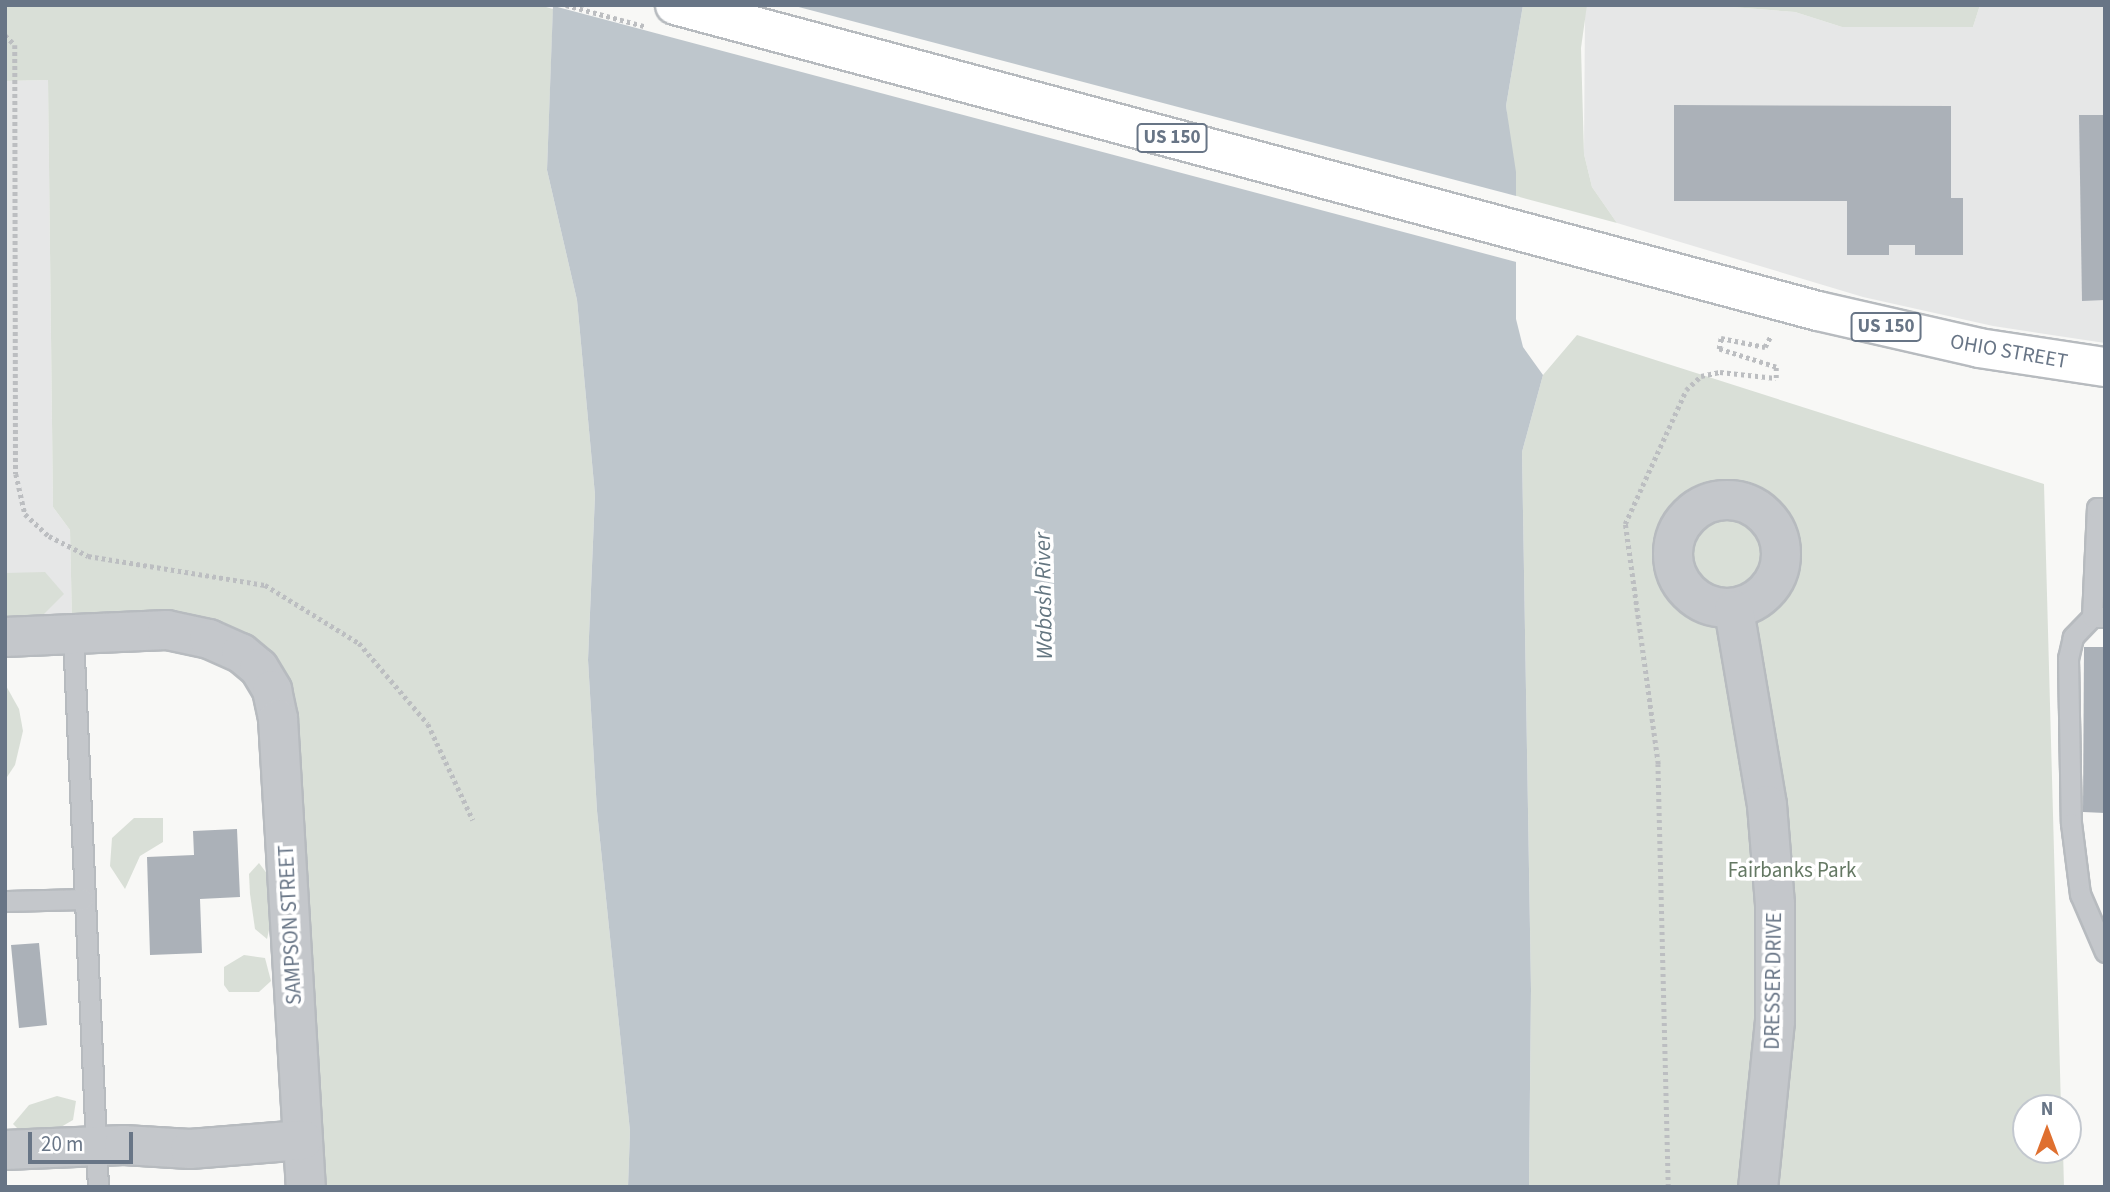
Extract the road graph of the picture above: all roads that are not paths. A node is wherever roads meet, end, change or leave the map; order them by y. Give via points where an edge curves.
1 (675, 5) edge
2 (2105, 367) edge
3 (2105, 508) edge
4 (1734, 610) dead end
5 (2098, 617) edge
6 (73, 635) junction
7 (5, 637) edge
8 (83, 899) junction
9 (5, 901) edge
10 (2105, 952) edge
11 (303, 1140) junction
12 (95, 1147) junction
13 (5, 1150) edge
14 (98, 1187) edge
15 (306, 1187) edge
16 (1758, 1187) edge

1 - 2 main road, OHIO STREET / US 150 via 1966,345
3 - 5 lane via 2097,508
4 - 16 street, DRESSER DRIVE via 1767,805 1775,904 1775,1021
5 - 10 lane via 2073,637 2068,658 2071,823 2080,894
6 - 7 street
6 - 8 lane
6 - 11 street, SAMPSON STREET via 167,630 209,639 241,653 259,668 272,690 278,719
8 - 9 lane
8 - 12 lane
11 - 12 street via 190,1149
11 - 15 street, SAMPSON STREET
12 - 13 street
12 - 14 lane

